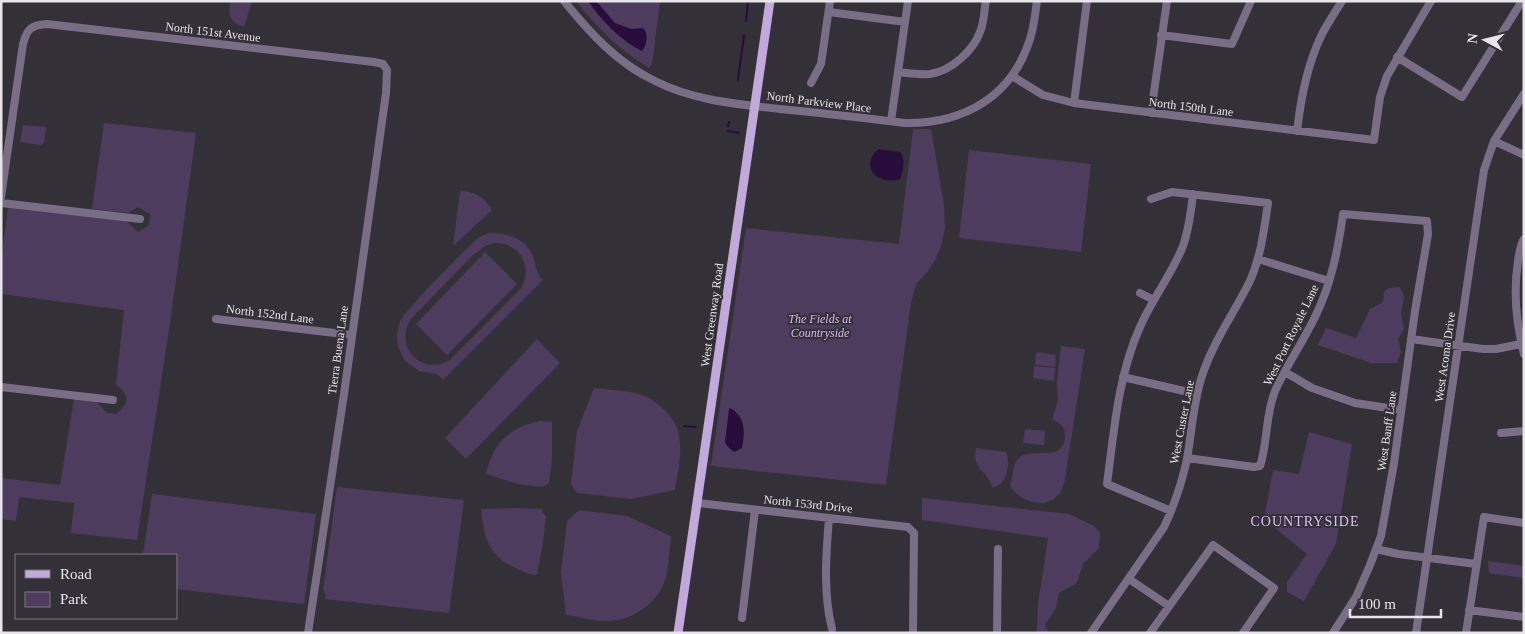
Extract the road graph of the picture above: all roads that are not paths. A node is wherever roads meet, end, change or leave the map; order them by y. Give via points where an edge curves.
1 (564, 1) edge
2 (770, 1) edge
3 (830, 1) edge
4 (908, 1) edge
5 (986, 1) edge
6 (1037, 1) edge
7 (1087, 1) edge
8 (1167, 1) edge
9 (1250, 1) edge
10 (1342, 1) edge
11 (1432, 1) edge
12 (1522, 1) edge
13 (829, 12) junction
14 (905, 22) junction
15 (1161, 35) junction
16 (1397, 57) junction
17 (388, 70) joint
18 (898, 72) junction
19 (1012, 76) junction
20 (811, 83) dead end
21 (1524, 94) edge
22 (1074, 103) junction
23 (755, 106) junction
24 (1151, 113) junction
25 (891, 121) junction
26 (1297, 131) junction
27 (1494, 141) junction
28 (1524, 155) edge
29 (1193, 194) junction
30 (1, 197) edge
31 (1151, 199) dead end
32 (1, 203) edge
33 (140, 219) dead end
34 (1427, 222) joint
35 (1524, 239) edge
36 (1258, 259) junction
37 (1329, 281) junction
38 (1140, 293) dead end
39 (1154, 300) junction
40 (216, 319) dead end
41 (352, 335) junction
42 (1411, 338) junction
43 (1521, 344) junction
44 (1458, 346) junction
45 (1524, 354) edge
46 (1285, 372) junction
47 (1123, 377) junction
48 (1, 387) edge
49 (1196, 394) junction
50 (113, 400) dead end
51 (1401, 410) junction
52 (1524, 431) edge
53 (1501, 434) dead end
54 (1187, 458) junction
55 (698, 503) junction
56 (755, 510) junction
57 (1171, 511) junction
58 (829, 518) junction
59 (1524, 523) edge
60 (998, 549) dead end
61 (1376, 549) junction
62 (1427, 558) junction
63 (1476, 564) junction
64 (1129, 579) junction
65 (1169, 606) junction
66 (1469, 610) junction
67 (1524, 617) edge
68 (742, 618) dead end
69 (832, 629) dead end
70 (308, 633) edge
71 (678, 633) edge
72 (913, 633) edge
73 (997, 633) edge
74 (1091, 633) edge
75 (1150, 633) edge
76 (1242, 633) edge
77 (1333, 633) edge
78 (1416, 633) edge
79 (1466, 633) edge

1 - 23 street, North Parkview Place via 618,58 655,81 709,100
2 - 23 main road, West Greenway Road
3 - 13 street
4 - 14 street
5 - 18 street via 981,32 960,59 930,74
6 - 19 street, North Parkview Place via 1031,36
7 - 22 street
8 - 15 street
9 - 15 street via 1232,44
10 - 26 street via 1322,34 1310,63
11 - 16 street
12 - 16 street via 1462,98
13 - 14 street
13 - 20 street via 822,64
14 - 18 street
15 - 24 street
16 - 26 street, North 150th Lane via 1380,97 1374,140
17 - 30 street, North 151st Avenue via 383,64 374,62 47,24 34,26 28,31 23,44
17 - 41 street, Tierra Buena Lane
18 - 25 street
19 - 22 street, North 150th Lane via 1043,95
19 - 25 street, North Parkview Place via 985,102 957,116 922,123
21 - 27 street, West Acoma Drive
22 - 24 street, North 150th Lane
23 - 25 street, North Parkview Place
23 - 55 main road, West Greenway Road
24 - 26 street, North 150th Lane
27 - 28 street
27 - 44 street, West Acoma Drive via 1482,183
29 - 31 street via 1172,192
29 - 36 street, West Custer Lane via 1268,203
29 - 39 street via 1182,247
32 - 33 street
34 - 37 street, West Port Royale Lane via 1343,214
34 - 42 street, West Banff Lane via 1428,234
35 - 43 street via 1517,265 1515,296
36 - 37 street
36 - 49 street, West Custer Lane via 1210,356
37 - 46 street, West Port Royale Lane via 1315,317
38 - 39 street
39 - 47 street via 1140,327
40 - 41 street, North 152nd Lane
41 - 70 street, Tierra Buena Lane
42 - 44 street
42 - 51 street, West Banff Lane
43 - 44 street via 1490,349
43 - 45 street
44 - 62 street, West Acoma Drive
46 - 51 street via 1312,388 1355,403
46 - 54 street, West Port Royale Lane via 1267,418 1260,466
47 - 49 street
47 - 57 street via 1107,484
48 - 50 street
49 - 54 street, West Custer Lane
51 - 61 street, West Banff Lane via 1383,527
52 - 53 street
54 - 57 street, West Custer Lane
55 - 56 street, North 153rd Drive
55 - 71 main road, West Greenway Road
56 - 58 street, North 153rd Drive
56 - 68 street
57 - 64 street, West Custer Lane
58 - 69 street via 825,562
58 - 72 street, North 153rd Drive via 908,527 914,532
59 - 63 street via 1484,517
60 - 73 street
61 - 62 street
61 - 77 street, West Banff Lane via 1356,597
62 - 63 street
62 - 78 street, West Acoma Drive
63 - 66 street
64 - 65 street
64 - 74 street, West Custer Lane
65 - 75 street
65 - 76 street via 1212,545 1274,588
66 - 67 street
66 - 79 street

